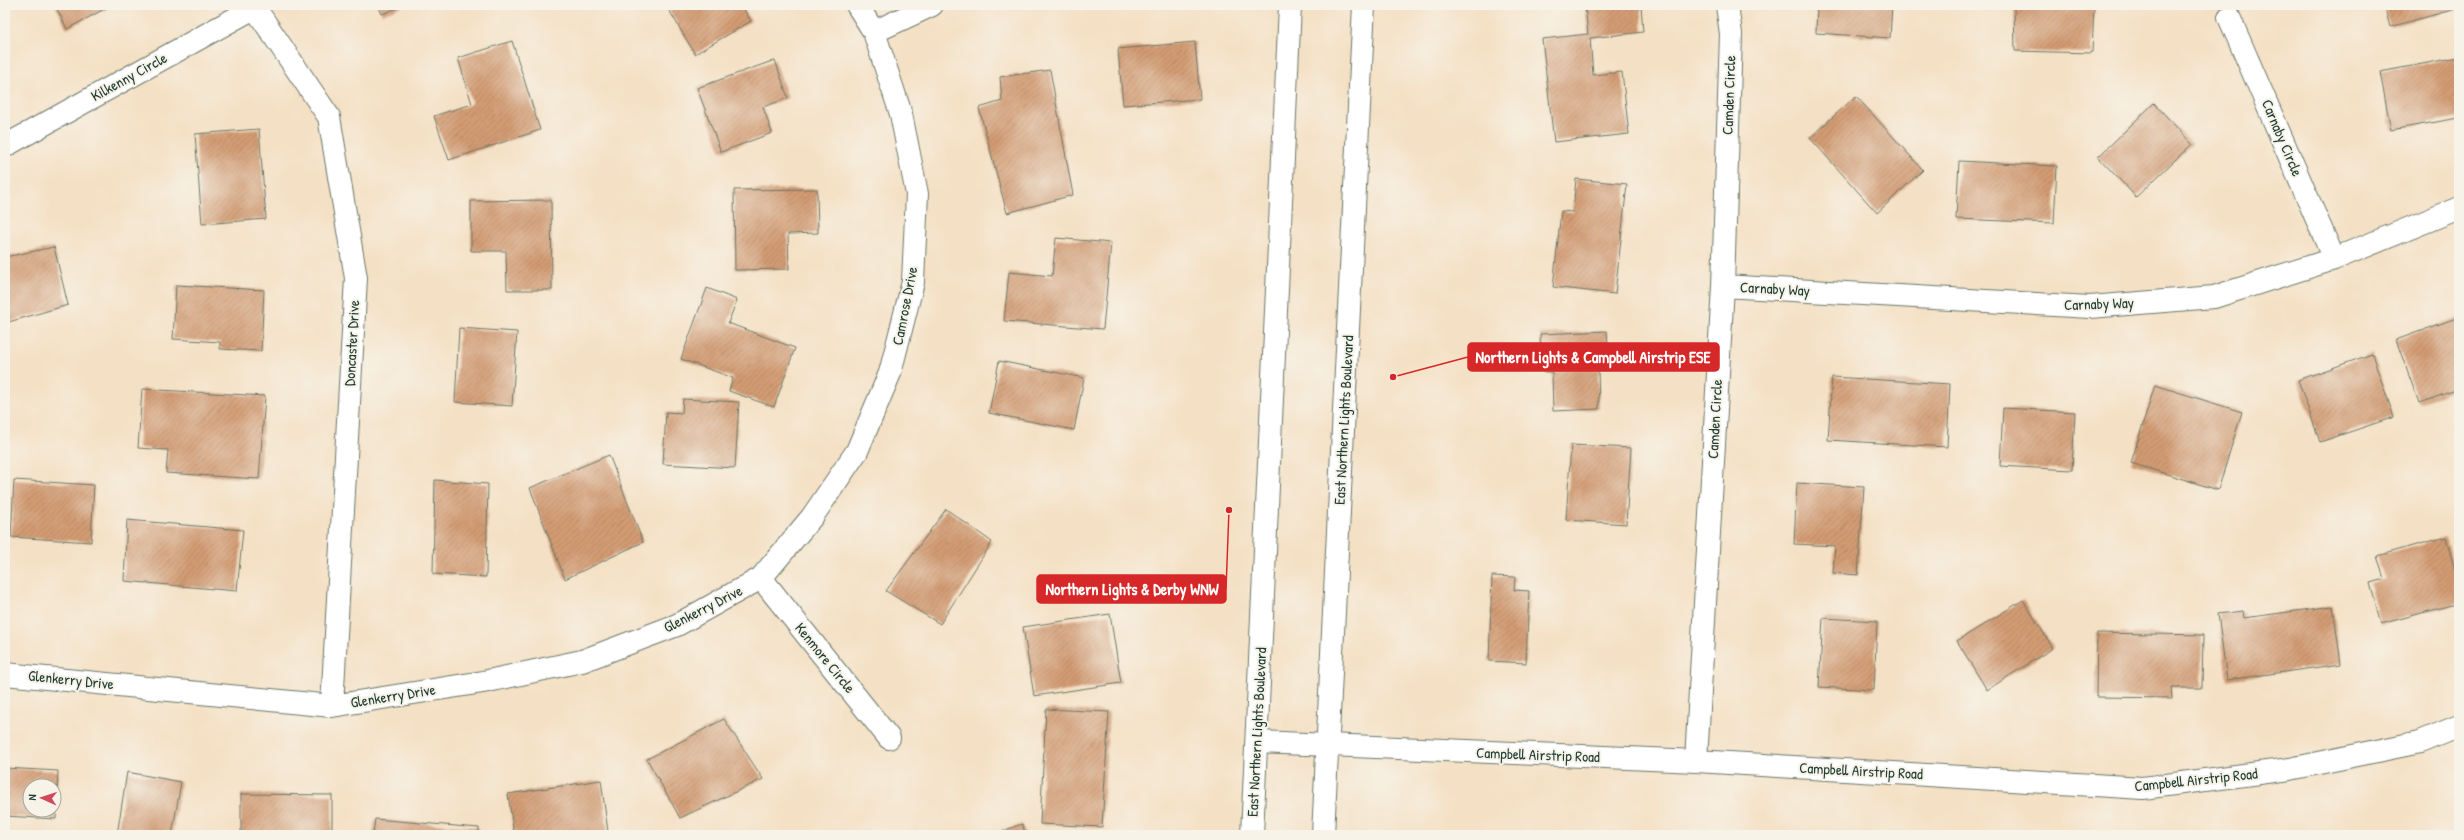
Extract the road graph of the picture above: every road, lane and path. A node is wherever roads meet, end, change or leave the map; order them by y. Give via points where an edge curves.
1 (857, 5) edge
2 (932, 5) edge
3 (1290, 5) edge
4 (1364, 5) edge
5 (1727, 5) edge
6 (253, 7) edge
7 (2229, 17) dead end
8 (874, 32) junction
9 (5, 146) edge
10 (2459, 208) edge
11 (2334, 259) junction
12 (1723, 286) junction
13 (762, 578) junction
14 (5, 674) edge
15 (332, 706) junction
16 (2459, 726) edge
17 (889, 738) dead end
18 (1257, 742) junction
19 (1327, 745) junction
20 (1696, 761) junction
21 (1252, 835) edge
22 (1323, 835) edge

1 - 8 street, Camrose Drive
2 - 8 street
3 - 18 street, East Northern Lights Boulevard
4 - 19 street, East Northern Lights Boulevard
5 - 12 street, Camden Circle via 1731,34
6 - 9 street, Kilkenny Circle
6 - 15 street, Doncaster Drive via 329,117 356,278
7 - 11 street, Carnaby Circle
8 - 13 street, Camrose Drive via 901,114 917,194 912,282 890,373 857,451 812,517
10 - 11 street, Carnaby Way
11 - 12 street, Carnaby Way via 2214,297 2090,307
12 - 20 street, Camden Circle
13 - 15 street, Glenkerry Drive via 677,625 582,662 483,682
13 - 17 street, Kenmore Circle
14 - 15 street, Glenkerry Drive
16 - 20 street, Campbell Airstrip Road via 2420,742 2290,769 2143,788
18 - 19 street, Campbell Airstrip Road
18 - 21 street, East Northern Lights Boulevard
19 - 20 street, Campbell Airstrip Road
19 - 22 street, East Northern Lights Boulevard

